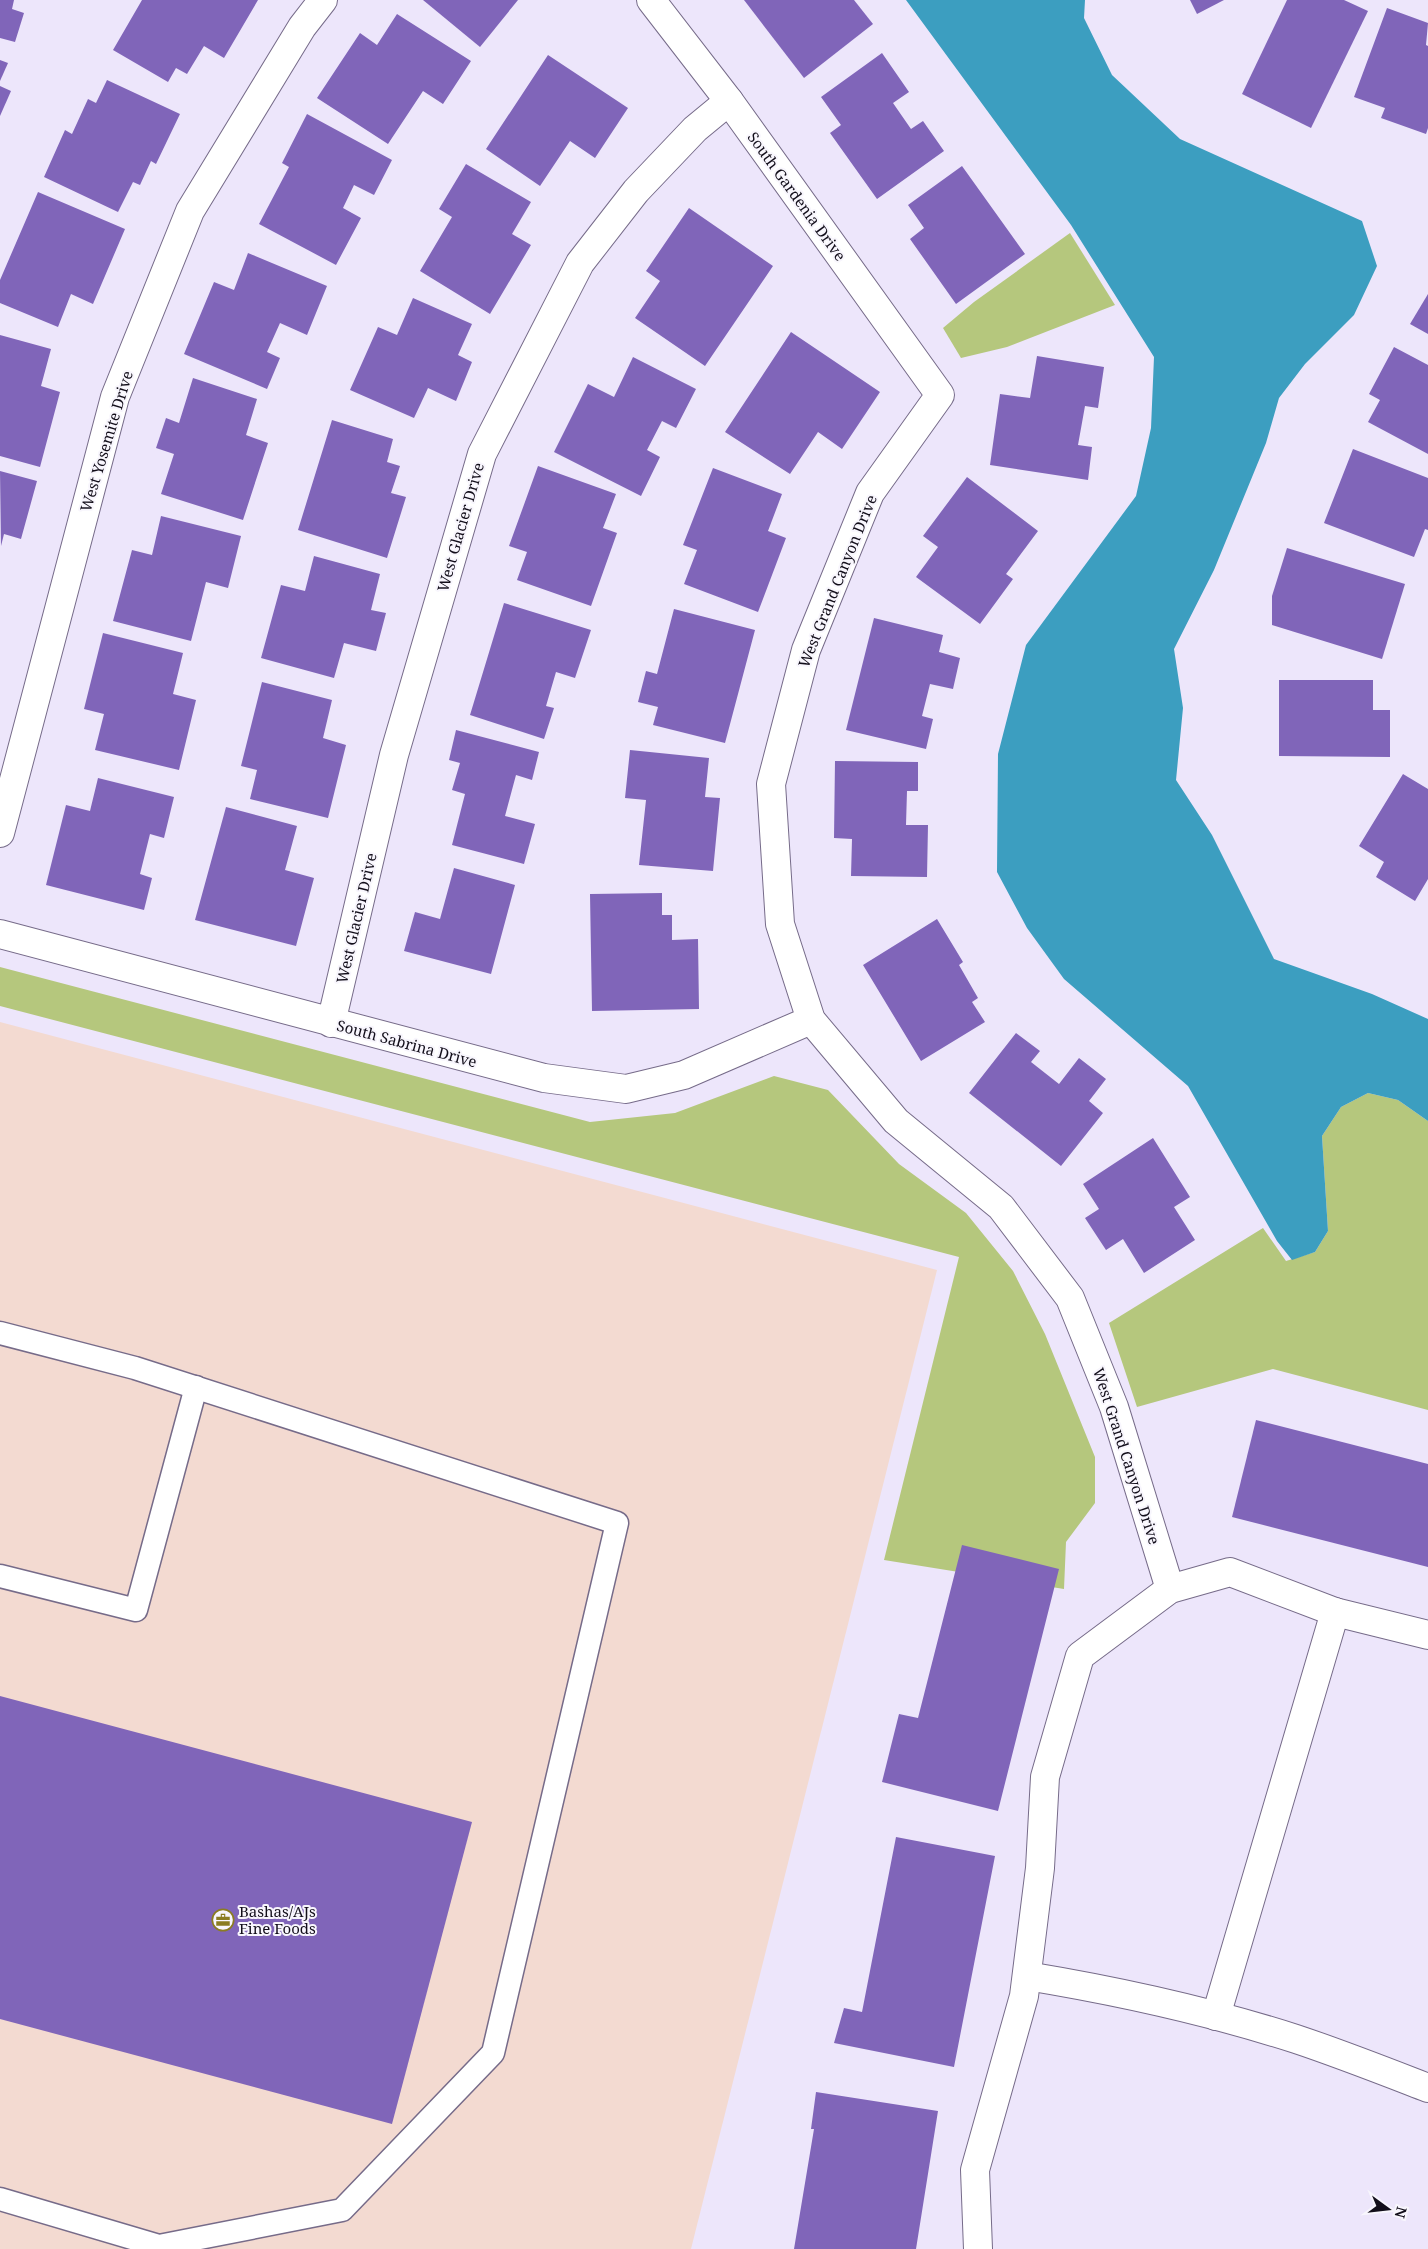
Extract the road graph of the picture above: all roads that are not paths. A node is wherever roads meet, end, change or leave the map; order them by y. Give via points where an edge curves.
1 (323, 0) edge
2 (651, 0) edge
3 (729, 101) junction
4 (940, 394) joint
5 (0, 832) edge
6 (0, 934) edge
7 (811, 1020) junction
8 (332, 1023) junction
9 (0, 1332) edge
10 (196, 1387) junction
11 (0, 1576) edge
12 (1170, 1589) junction
13 (1335, 1612) junction
14 (1428, 1635) edge
15 (1027, 1976) junction
16 (1216, 2016) junction
17 (1428, 2088) edge
18 (0, 2199) edge
19 (978, 2249) edge

1 - 5 street, West Yosemite Drive via 302,27 190,211 116,397
2 - 3 street, South Gardenia Drive
3 - 4 street, South Gardenia Drive
3 - 8 street, West Glacier Drive via 694,130 636,191 580,263 482,454 394,755
4 - 7 street, West Grand Canyon Drive via 870,493 806,650 772,784 780,924
6 - 8 street, South Sabrina Drive
7 - 8 street, South Sabrina Drive via 684,1075 626,1089 544,1078
7 - 12 street, West Grand Canyon Drive via 896,1121 1001,1207 1070,1298 1114,1407
9 - 10 lane
10 - 11 lane via 136,1610
10 - 18 lane via 617,1523 493,2053 342,2210 159,2246
12 - 13 street via 1230,1572
12 - 15 street via 1080,1656 1045,1777 1040,1868
13 - 14 street
13 - 16 street
15 - 16 street
15 - 19 street via 975,2170
16 - 17 street via 1296,2039

